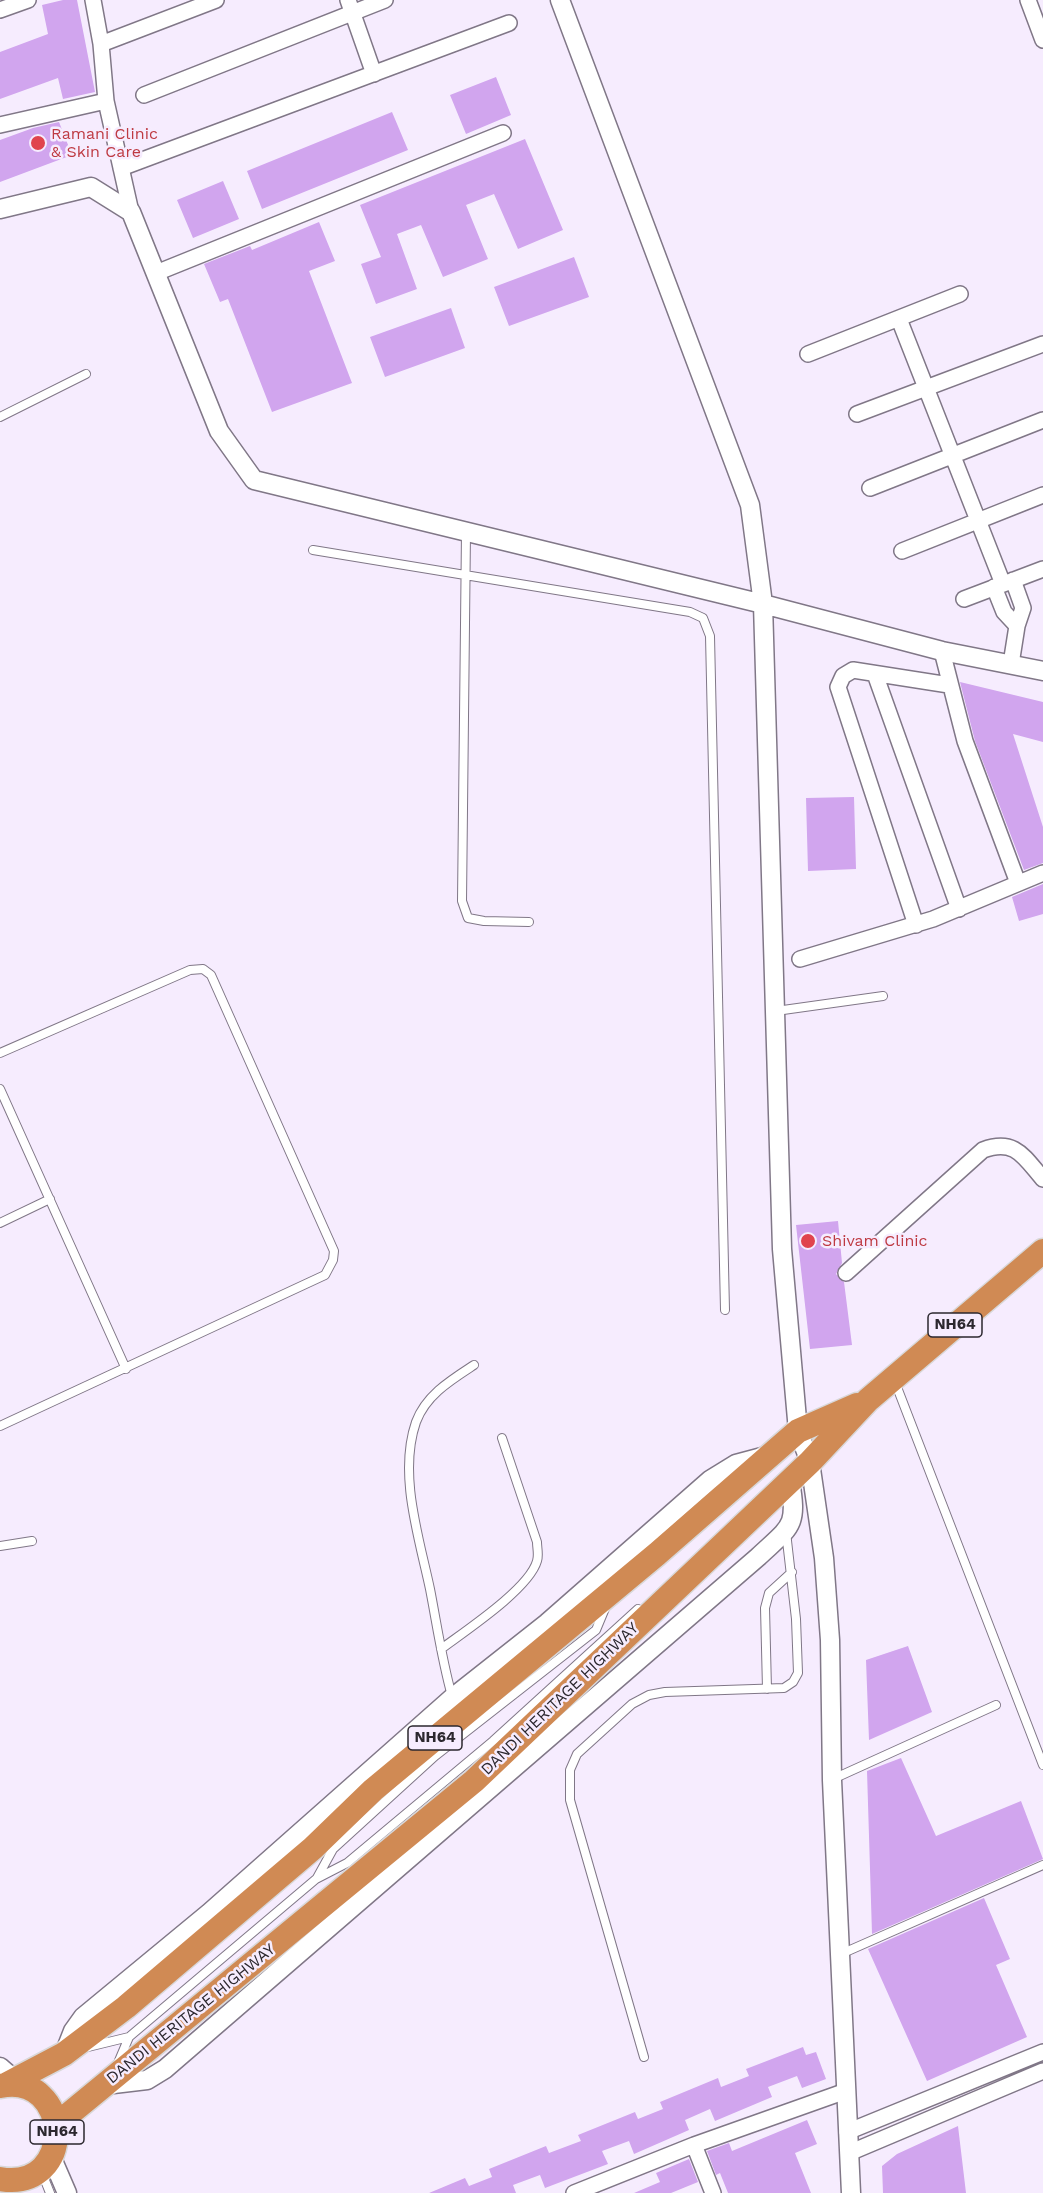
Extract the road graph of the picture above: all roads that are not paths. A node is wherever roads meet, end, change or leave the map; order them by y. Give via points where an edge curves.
1 (28, 0) edge
2 (93, 0) edge
3 (216, 0) edge
4 (385, 0) edge
5 (560, 0) edge
6 (1028, 0) edge
7 (350, 7) edge
8 (0, 10) edge
9 (509, 23) dead end
10 (1043, 40) edge
11 (101, 44) junction
12 (374, 74) junction
13 (144, 95) dead end
14 (106, 101) junction
15 (1, 122) edge
16 (503, 133) dead end
17 (121, 168) junction
18 (0, 209) edge
19 (130, 212) junction
20 (156, 273) junction
21 (960, 294) dead end
22 (899, 319) junction
23 (1043, 344) edge
24 (808, 354) dead end
25 (86, 374) dead end
26 (927, 387) junction
27 (857, 414) dead end
28 (0, 417) edge
29 (1043, 420) edge
30 (954, 455) junction
31 (870, 488) dead end
32 (1043, 495) edge
33 (979, 521) junction
34 (466, 532) junction
35 (313, 550) dead end
36 (902, 551) dead end
37 (1043, 569) edge
38 (465, 574) junction
39 (1003, 584) junction
40 (964, 599) dead end
41 (763, 604) junction
42 (1017, 626) junction
43 (942, 651) junction
44 (1011, 663) junction
45 (1043, 671) edge
46 (875, 674) junction
47 (949, 685) junction
48 (1043, 873) edge
49 (1018, 883) junction
50 (959, 909) junction
51 (529, 922) dead end
52 (916, 925) junction
53 (800, 959) dead end
54 (883, 996) dead end
55 (775, 1011) junction
56 (0, 1053) edge
57 (0, 1089) edge
58 (1043, 1179) edge
59 (50, 1199) junction
60 (0, 1223) edge
61 (1043, 1251) edge
62 (846, 1273) dead end
63 (725, 1310) dead end
64 (474, 1365) dead end
65 (126, 1369) junction
66 (893, 1378) junction
67 (868, 1400) junction
68 (0, 1426) edge
69 (798, 1431) junction
70 (502, 1438) dead end
71 (766, 1456) junction
72 (810, 1462) junction
73 (790, 1481) junction
74 (743, 1525) junction
75 (786, 1531) junction
76 (720, 1534) dead end
77 (32, 1541) dead end
78 (0, 1546) edge
79 (792, 1572) junction
80 (609, 1594) junction
81 (641, 1606) dead end
82 (441, 1649) junction
83 (767, 1689) junction
84 (996, 1705) dead end
85 (455, 1709) junction
86 (1043, 1765) edge
87 (832, 1780) junction
88 (1043, 1865) edge
89 (316, 1879) junction
90 (840, 1955) junction
91 (129, 2037) junction
92 (1043, 2052) edge
93 (64, 2054) junction
94 (644, 2057) dead end
95 (1043, 2071) edge
96 (5, 2079) edge
97 (105, 2085) junction
98 (846, 2091) junction
99 (57, 2124) junction
100 (848, 2132) junction
101 (694, 2145) junction
102 (849, 2153) junction
103 (46, 2163) junction
104 (7, 2183) edge
105 (593, 2189) edge
106 (50, 2193) edge
107 (68, 2193) edge
108 (574, 2193) edge
109 (713, 2193) edge
110 (851, 2193) edge

1 - 8 street
2 - 11 street
3 - 11 street
4 - 7 street
5 - 41 street via 750,505
6 - 10 street
7 - 12 street
7 - 13 street
9 - 12 street
11 - 14 street
12 - 17 street
14 - 15 street
14 - 17 street
16 - 20 street
17 - 19 street
18 - 19 street via 91,187
19 - 20 street
20 - 34 street via 219,431 254,480
21 - 22 street
22 - 24 street
22 - 26 street
23 - 26 street
25 - 28 lane
26 - 27 street
26 - 30 street
29 - 30 street
30 - 31 street
30 - 33 street
32 - 33 street
33 - 36 street
33 - 39 street
34 - 38 lane
34 - 41 street
35 - 38 lane
37 - 39 street
38 - 51 lane via 462,901 468,918
38 - 63 lane via 690,612 703,618 710,636
39 - 40 street
39 - 42 street via 1004,612
39 - 42 street via 1023,608
41 - 43 street
41 - 55 street
42 - 44 street
43 - 44 street
43 - 47 street
44 - 45 street
46 - 47 street
46 - 50 street
46 - 52 street via 853,670 843,676 838,687
47 - 49 street via 965,741
48 - 49 street
49 - 50 street
50 - 52 street
52 - 53 street
54 - 55 lane
55 - 69 street via 782,1249
56 - 65 lane via 190,970 202,969 211,975 334,1251 325,1275
57 - 59 lane
58 - 62 street via 1016,1148 998,1144 983,1150
59 - 60 lane
59 - 65 lane
61 - 66 highway, DANDI HERITAGE HIGHWAY / NH64
64 - 82 lane via 445,1383 430,1399 417,1421 411,1450 412,1497
65 - 68 lane
66 - 67 highway, DANDI HERITAGE HIGHWAY / NH64
66 - 86 lane
67 - 69 highway, NH64
67 - 72 highway, DANDI HERITAGE HIGHWAY / NH64
69 - 71 highway, NH64
69 - 72 street
70 - 82 lane via 537,1542 538,1559 512,1594
71 - 80 highway, NH64
71 - 85 street via 736,1464 710,1480
72 - 73 highway, DANDI HERITAGE HIGHWAY / NH64
72 - 87 street via 824,1558 830,1640
73 - 74 highway, DANDI HERITAGE HIGHWAY / NH64
73 - 75 street via 795,1511
74 - 76 lane
74 - 97 highway, DANDI HERITAGE HIGHWAY / NH64 via 474,1781
75 - 79 lane
75 - 97 street via 165,2069 147,2080
77 - 78 lane
79 - 83 lane via 769,1593 765,1608
79 - 83 lane via 798,1673 784,1688
80 - 85 highway, NH64
80 - 89 lane via 596,1630 435,1756 333,1849
81 - 89 lane via 493,1741 347,1863
82 - 85 lane
83 - 94 lane via 649,1695 632,1704 577,1754 570,1770 570,1800
84 - 87 lane
85 - 93 highway, NH64 via 304,1856 126,2007
87 - 90 street
88 - 90 lane
89 - 91 lane
90 - 98 street
91 - 93 lane
91 - 97 lane
92 - 100 street
93 - 96 highway, NH64
95 - 102 street
96 - 99 highway, NH64 via 34,2091 53,2111
97 - 99 highway, DANDI HERITAGE HIGHWAY / NH64
98 - 100 street
98 - 101 street
99 - 103 highway, NH64 via 58,2135
100 - 102 street
101 - 105 street
101 - 109 street
102 - 110 street
103 - 104 highway
103 - 106 lane
103 - 107 street
105 - 108 street

